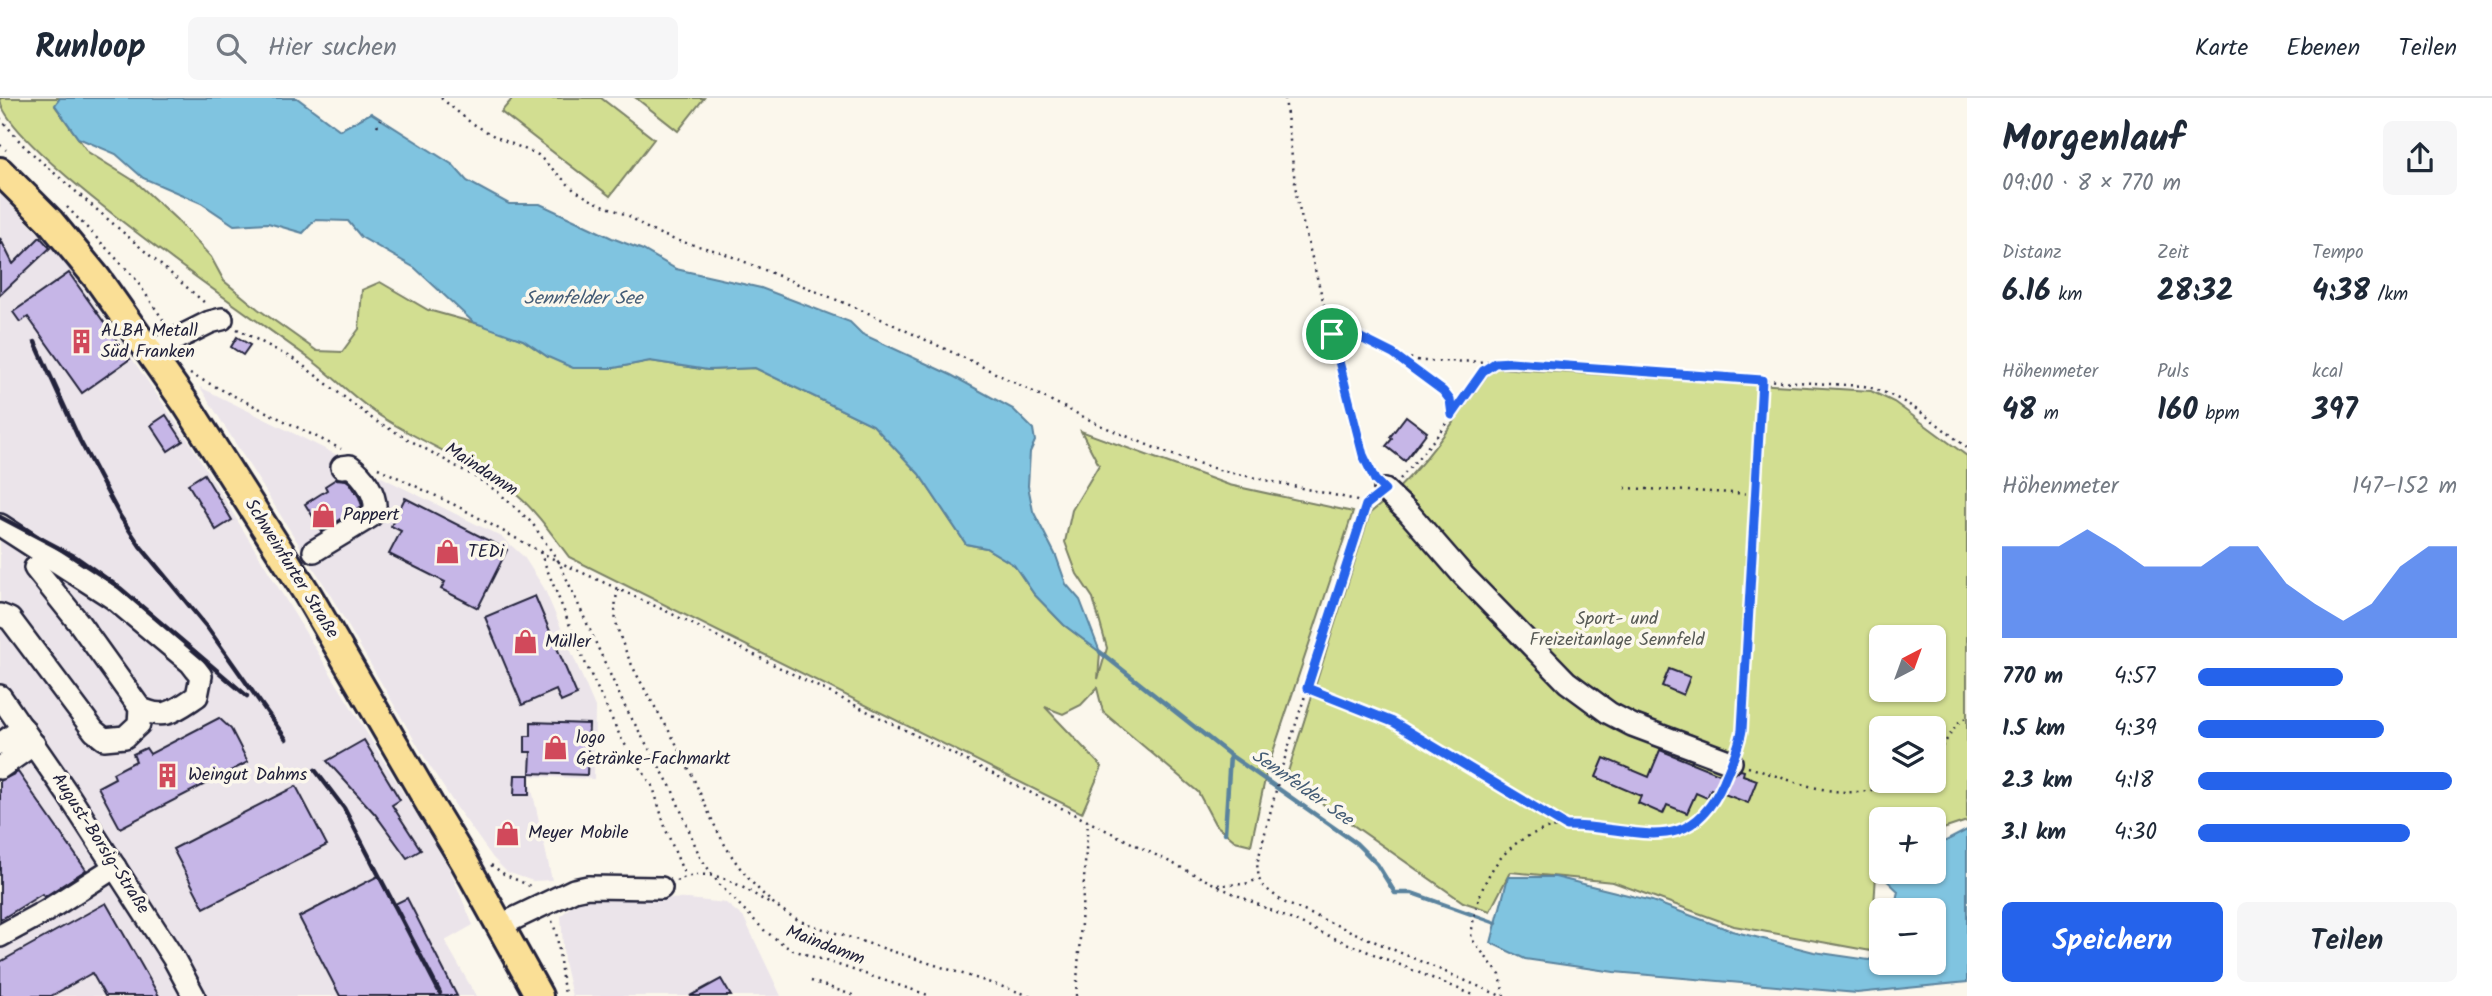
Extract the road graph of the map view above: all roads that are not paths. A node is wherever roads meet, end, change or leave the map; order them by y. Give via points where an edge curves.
1 (0, 172) edge
2 (222, 319) road end
3 (150, 352) junction
4 (342, 467) dead end
5 (1385, 490) road end
6 (0, 525) edge
7 (314, 551) dead end
8 (35, 568) dead end
9 (0, 615) edge
10 (0, 696) edge
11 (140, 708) junction
12 (29, 736) junction
13 (0, 744) edge
14 (1731, 762) road end
15 (0, 768) edge
16 (115, 867) junction
17 (661, 888) road end
18 (501, 925) junction
19 (0, 936) edge
20 (194, 996) edge
21 (539, 996) edge

1 - 3 main road, Schweinfurter Straße via 76,252
2 - 3 street
3 - 18 main road, Schweinfurter Straße via 308,595
4 - 7 street via 359,472 374,496 375,511
5 - 14 street via 1567,682 1632,725
6 - 11 street via 113,597 201,676 197,696 172,712 153,715
8 - 11 street
9 - 11 street via 10,619 104,739 125,737 139,724
10 - 12 street, August-Borsig-Straße
12 - 13 street
12 - 15 street
12 - 16 street, August-Borsig-Straße
16 - 19 street
16 - 20 street, August-Borsig-Straße
17 - 18 street via 581,889
18 - 21 main road, Schweinfurter Straße

